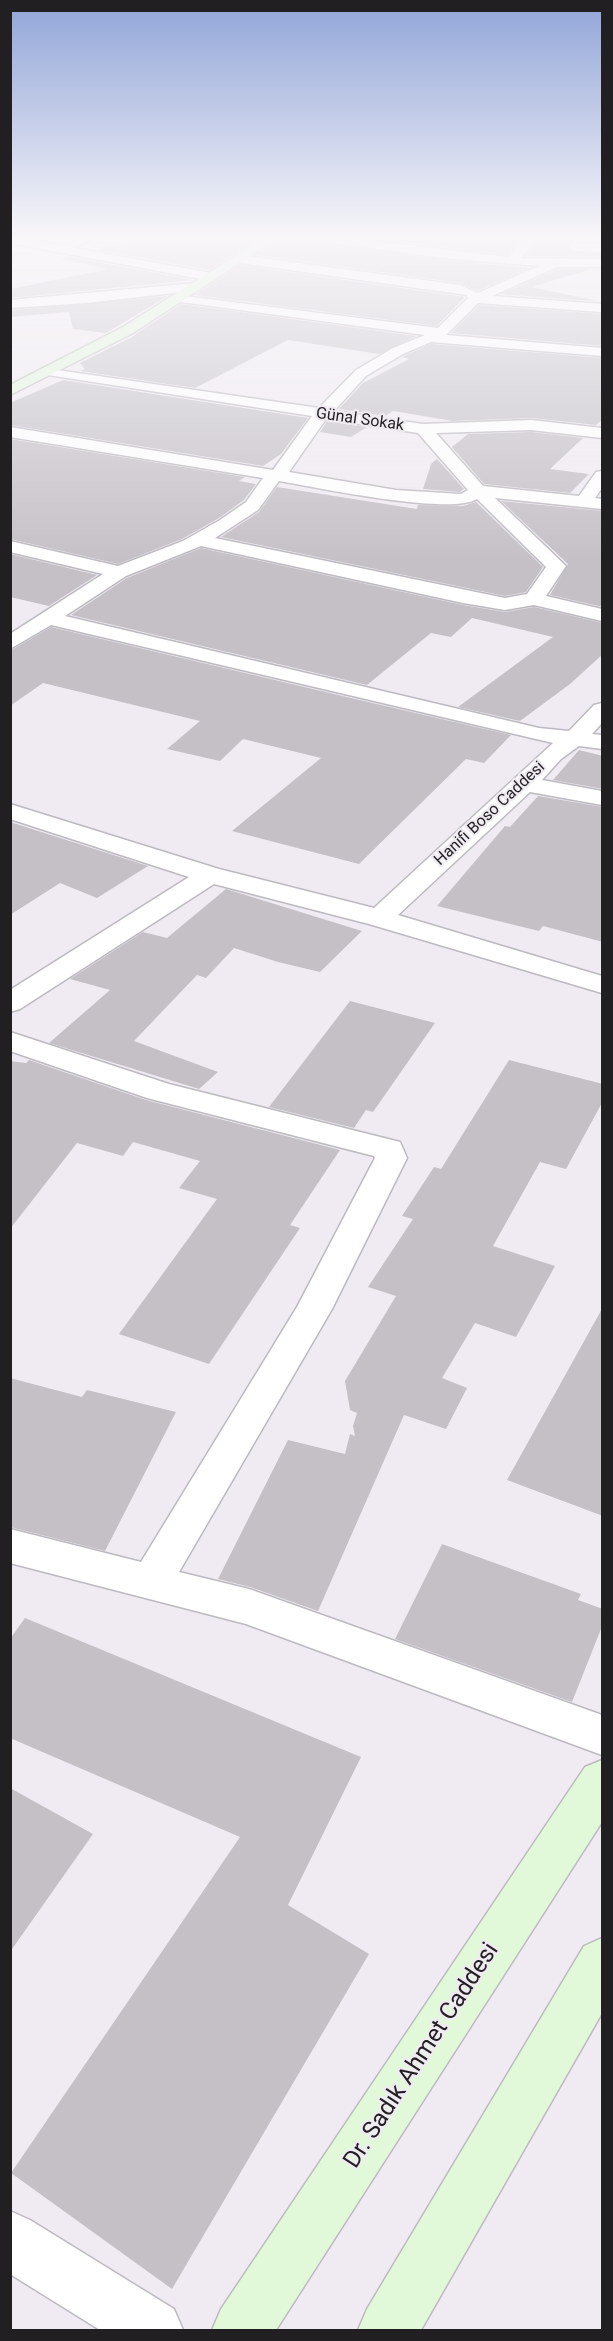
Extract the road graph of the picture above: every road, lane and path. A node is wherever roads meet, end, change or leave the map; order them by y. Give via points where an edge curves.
1 (98, 345) edge
2 (411, 345) edge
3 (536, 345) edge
4 (603, 352) edge
5 (48, 371) junction
6 (10, 391) edge
7 (321, 415) junction
8 (423, 429) junction
9 (10, 432) edge
10 (603, 433) edge
11 (603, 476) edge
12 (273, 477) junction
13 (478, 491) junction
14 (583, 502) junction
15 (603, 504) edge
16 (199, 540) junction
17 (10, 546) edge
18 (119, 572) junction
19 (534, 600) junction
20 (603, 615) edge
21 (46, 618) junction
22 (10, 643) edge
23 (603, 710) edge
24 (574, 739) junction
25 (603, 742) edge
26 (525, 784) junction
27 (603, 798) edge
28 (10, 811) edge
29 (210, 874) junction
30 (379, 918) junction
31 (603, 985) edge
32 (10, 1003) edge
33 (10, 1041) edge
34 (10, 1546) edge
35 (151, 1582) junction
36 (603, 1735) edge
37 (603, 1782) edge
38 (603, 1964) edge
39 (10, 2241) edge
40 (153, 2331) edge
41 (242, 2331) edge
42 (388, 2331) edge

1 - 5 street
2 - 7 street via 360,373
3 - 4 street
5 - 6 street
5 - 7 street, Günal Sokak
7 - 8 street, Günal Sokak
7 - 12 street via 281,472
8 - 10 street, Günal Sokak via 531,425
8 - 13 street
9 - 12 street
11 - 14 street
12 - 13 street via 396,495 464,500
12 - 16 street via 252,506
13 - 14 street
13 - 19 street via 556,566
14 - 15 street
16 - 18 street
16 - 19 street via 463,597 505,604
17 - 18 street
18 - 21 street
19 - 20 street
21 - 22 street
21 - 24 street via 539,735
23 - 24 street, Hanifi Boso Caddesi
24 - 25 street
24 - 26 street, Hanifi Boso Caddesi via 553,754
26 - 27 street
26 - 30 street, Hanifi Boso Caddesi
28 - 29 street
29 - 30 street
29 - 32 street
30 - 31 street
33 - 35 street via 158,1091 389,1149 391,1158 314,1309
34 - 35 street
35 - 36 street via 249,1607
37 - 41 street, Dr. Sadık Ahmet Caddesi
38 - 42 street
39 - 40 street

